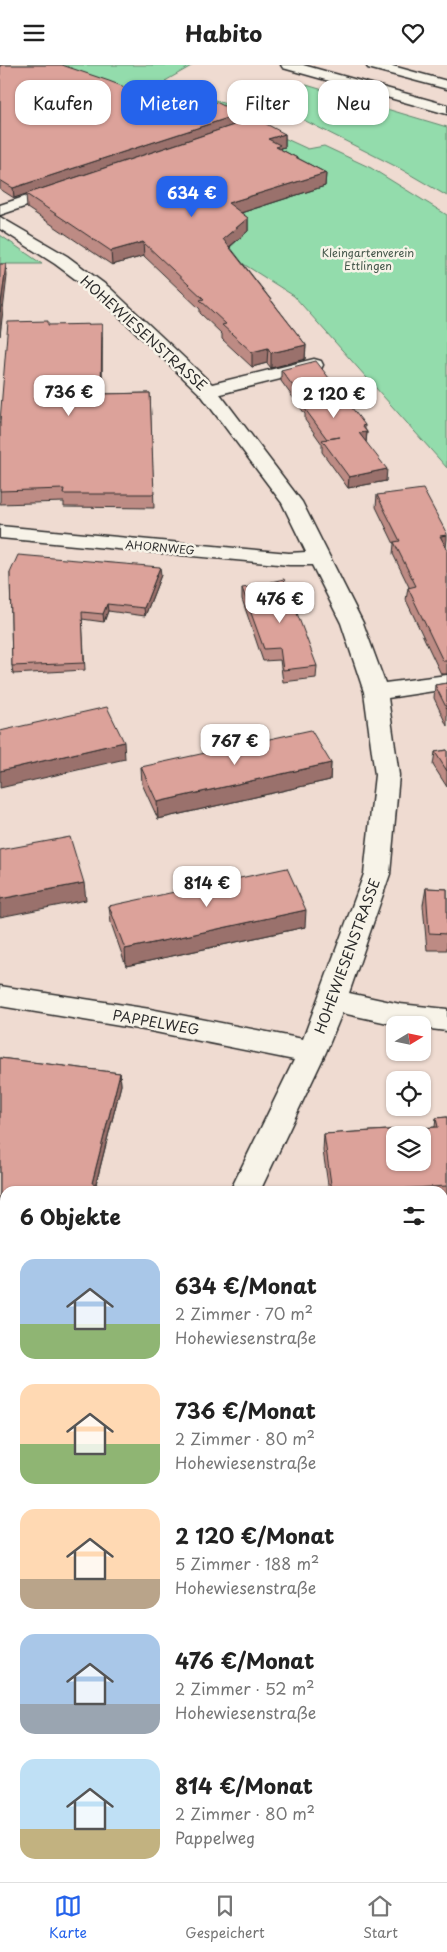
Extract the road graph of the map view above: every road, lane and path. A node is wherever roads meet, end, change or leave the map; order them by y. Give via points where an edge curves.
1 (288, 65) edge
2 (373, 65) edge
3 (447, 85) edge
4 (447, 110) edge
5 (74, 185) edge
6 (0, 210) edge
7 (0, 222) edge
8 (314, 365) edge
9 (208, 391) junction
10 (0, 532) edge
11 (320, 558) junction
12 (447, 683) edge
13 (376, 692) junction
14 (0, 996) edge
15 (333, 1000) junction
16 (447, 1020) edge
17 (312, 1052) junction
18 (247, 1186) edge

1 - 4 main road
2 - 3 main road
5 - 6 main road
7 - 9 main road, HOHEWIESENSTRASSE via 61,260 104,292
8 - 9 main road
9 - 11 main road, HOHEWIESENSTRASSE via 292,503
10 - 11 main road, AHORNWEG via 289,559
11 - 13 main road, HOHEWIESENSTRASSE via 352,623
12 - 13 main road
13 - 15 main road, HOHEWIESENSTRASSE via 387,775 377,874
14 - 17 main road, PAPPELWEG
15 - 16 main road via 400,1015
15 - 17 main road, HOHEWIESENSTRASSE
17 - 18 main road, HOHEWIESENSTRASSE

